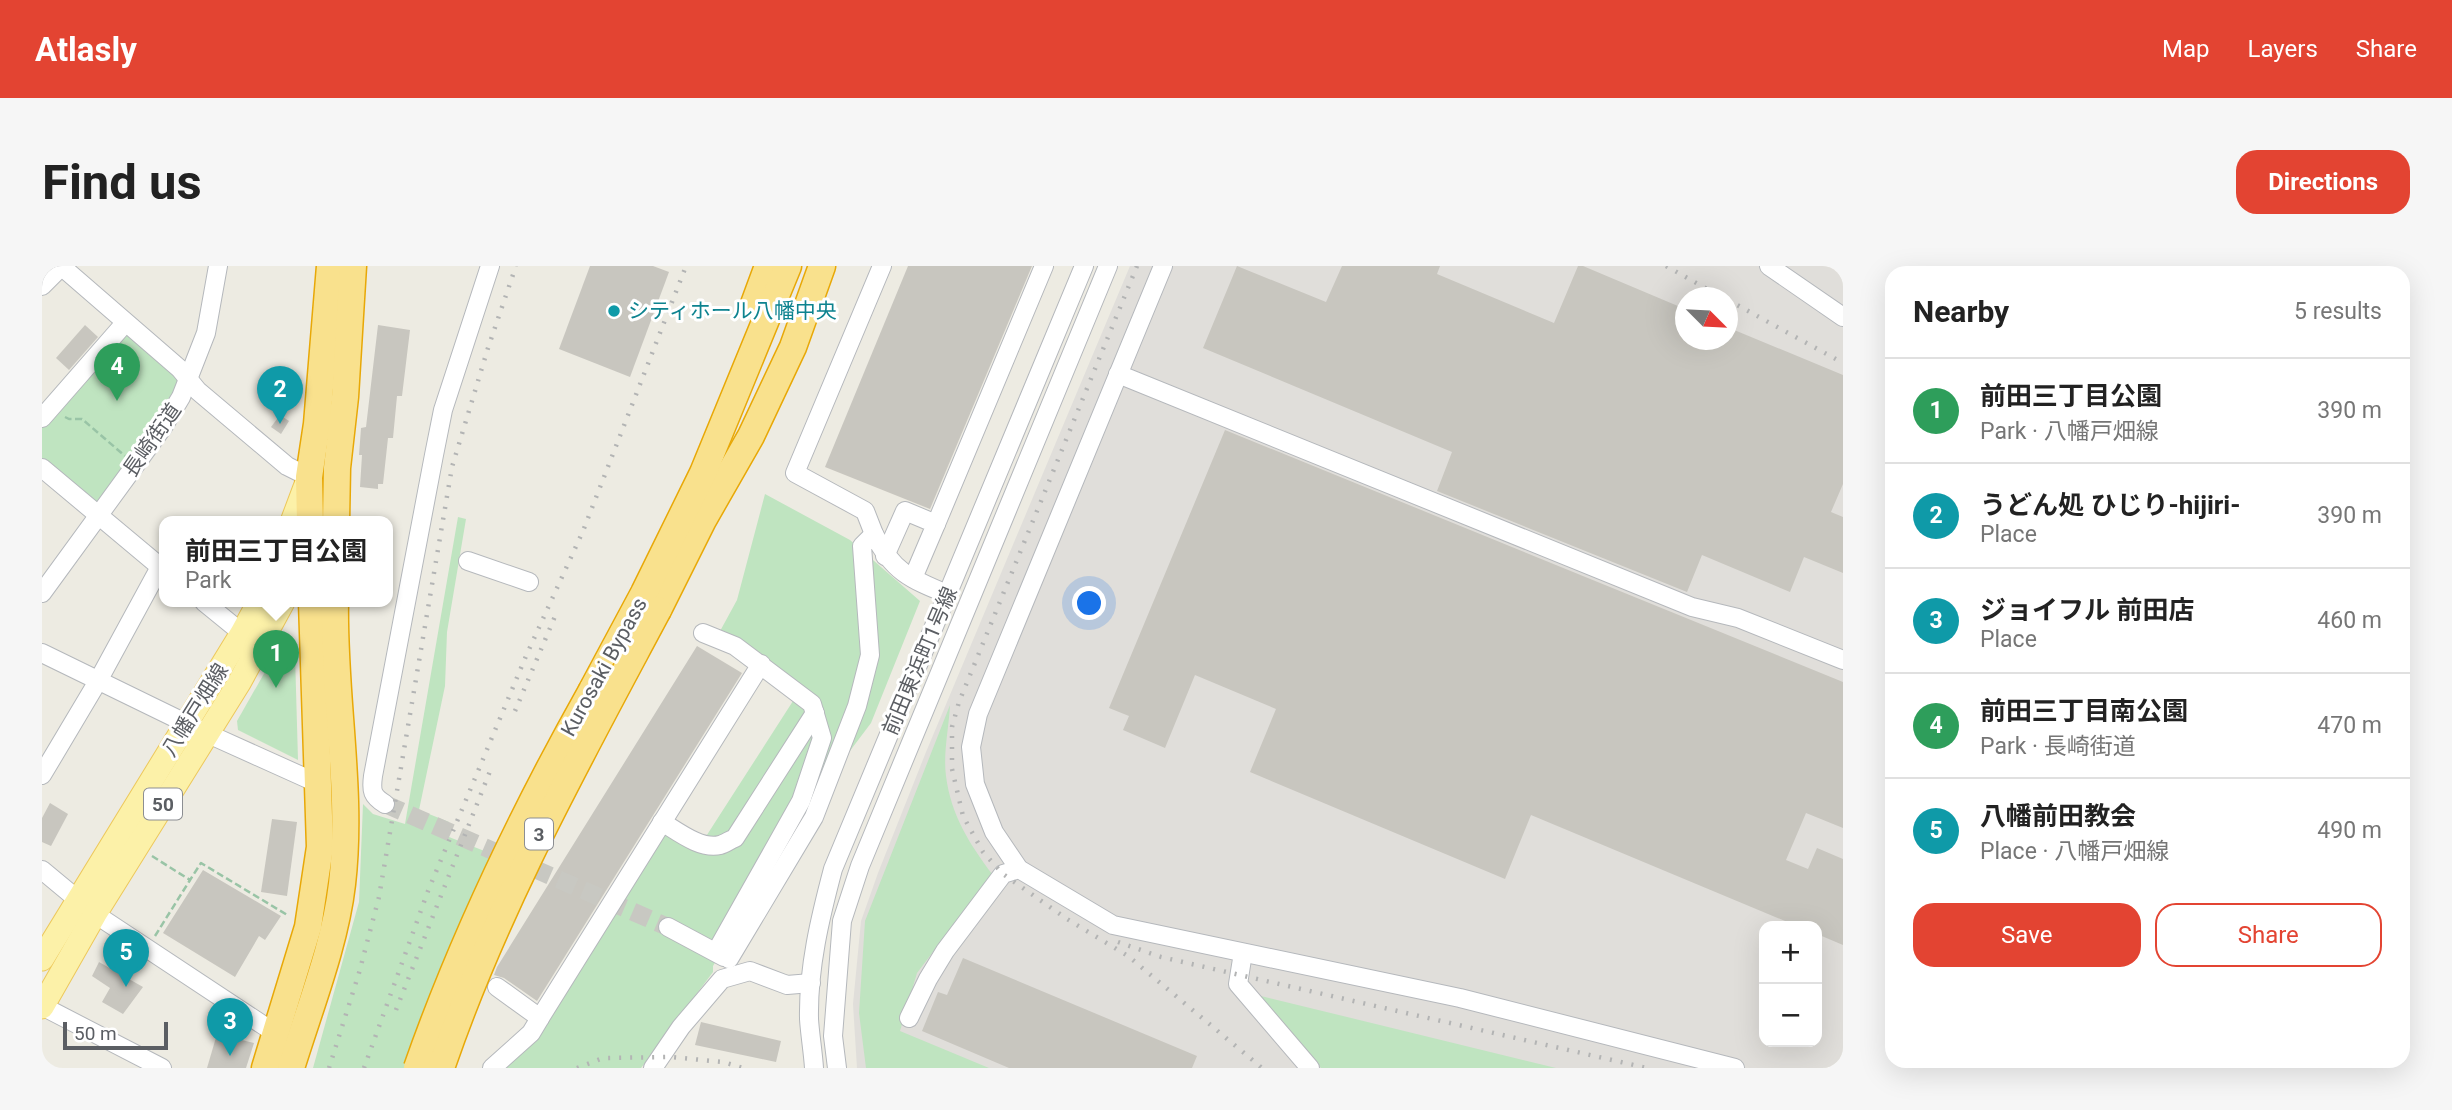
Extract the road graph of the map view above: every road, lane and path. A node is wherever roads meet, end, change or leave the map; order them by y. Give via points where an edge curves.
1 (61, 266) edge
2 (218, 266) edge
3 (490, 266) edge
4 (768, 266) edge
5 (788, 266) edge
6 (807, 266) edge
7 (822, 266) edge
8 (882, 266) edge
9 (1044, 266) edge
10 (1084, 266) edge
11 (1108, 266) edge
12 (1163, 266) edge
13 (1769, 266) edge
14 (333, 267) edge
15 (42, 286) edge
16 (1843, 317) edge
17 (125, 323) junction
18 (1118, 374) junction
19 (189, 380) junction
20 (46, 413) edge
21 (135, 465) junction
22 (42, 468) edge
23 (337, 468) junction
24 (309, 477) junction
25 (97, 515) junction
26 (294, 516) edge
27 (310, 516) edge
28 (319, 516) edge
29 (336, 516) edge
30 (936, 524) junction
31 (874, 534) junction
32 (885, 556) junction
33 (468, 561) dead end
34 (159, 566) edge
35 (159, 573) edge
36 (913, 578) junction
37 (529, 582) dead end
38 (42, 593) edge
39 (947, 594) junction
40 (651, 602) junction
41 (210, 607) edge
42 (256, 607) edge
43 (280, 607) edge
44 (312, 607) edge
45 (335, 607) edge
46 (242, 633) junction
47 (703, 633) dead end
48 (42, 653) edge
49 (1843, 660) edge
50 (761, 664) junction
51 (98, 681) junction
52 (815, 713) junction
53 (197, 728) junction
54 (42, 775) edge
55 (317, 783) junction
56 (384, 804) dead end
57 (663, 822) junction
58 (137, 847) junction
59 (1019, 869) junction
60 (42, 870) edge
61 (190, 880) junction
62 (86, 907) junction
63 (308, 927) junction
64 (668, 927) tunnel mouth
65 (147, 948) junction
66 (1243, 953) junction
67 (722, 956) junction
68 (42, 959) edge
69 (750, 971) junction
70 (811, 983) junction
71 (497, 986) dead end
72 (42, 1006) edge
73 (540, 1018) junction
74 (909, 1018) dead end
75 (275, 1033) junction
76 (159, 1067) edge
77 (265, 1068) edge
78 (291, 1068) edge
79 (417, 1068) edge
80 (440, 1068) edge
81 (492, 1068) edge
82 (653, 1068) edge
83 (814, 1068) edge
84 (837, 1068) edge
85 (1310, 1068) edge
86 (1735, 1068) edge

1 - 15 street
1 - 17 street
2 - 19 street, 長崎街道 via 206,333
3 - 56 street via 443,410 434,455 372,784 371,791
4 - 40 highway
5 - 40 highway, Kurosaki Bypass / 3
6 - 40 highway, Kurosaki Bypass / 3 via 766,367
7 - 40 highway via 793,347 761,414
8 - 31 street via 795,473 865,511
9 - 30 street
10 - 39 street, 前田東浜町1号線
11 - 84 street, 前田東浜町1号線 via 860,866 842,921 833,1037
12 - 18 street
13 - 16 street
14 - 23 highway via 345,397
14 - 24 highway
17 - 19 street
17 - 20 street
18 - 49 street via 1692,607 1738,618
18 - 59 street via 978,714 971,747 975,784 993,832
19 - 21 street, 長崎街道
19 - 24 street via 287,466
20 - 21 path via 82,419
21 - 25 street, 長崎街道
22 - 25 street
23 - 28 main road
23 - 29 highway
24 - 26 main road
24 - 27 highway
25 - 34 street
25 - 38 street, 長崎街道
30 - 32 street via 905,511
30 - 36 street
31 - 32 street
31 - 67 street via 862,546 870,655 857,706 814,817
32 - 36 street
33 - 37 street
35 - 51 street
36 - 39 street
39 - 70 street, 前田東浜町1号線 via 833,869 819,920
40 - 79 highway, Kurosaki Bypass / 3, bridge via 518,828
40 - 80 highway, Kurosaki Bypass / 3, bridge via 509,895
41 - 46 street
42 - 46 main road, 八幡戸畑線 / 50
43 - 53 main road, 八幡戸畑線 / 50 via 239,683
44 - 55 highway
45 - 78 highway via 346,825 342,885
46 - 53 main road, 八幡戸畑線 / 50
47 - 50 street via 735,646
48 - 51 street
50 - 52 street via 812,704
50 - 57 street
51 - 53 street
51 - 54 street
52 - 57 street via 735,838 718,846 705,844
52 - 67 street via 822,738 801,801
53 - 55 street
53 - 58 main road, 八幡戸畑線 / 50
53 - 62 main road, 八幡戸畑線 / 50
55 - 63 highway via 320,847
57 - 73 street
58 - 61 path
58 - 62 main road, 八幡戸畑線 / 50
59 - 66 street via 1113,925
59 - 74 street via 1003,874 946,951
60 - 62 street
61 - 63 path via 201,863
61 - 65 path
62 - 65 street
62 - 68 main road, 八幡戸畑線 / 50
62 - 72 main road, 八幡戸畑線 / 50
63 - 75 highway
64 - 67 street
65 - 75 street
66 - 85 street via 1238,984
66 - 86 street via 1461,998
67 - 69 street
69 - 70 street via 787,985
69 - 82 street via 722,979
70 - 83 street, 前田東浜町1号線
71 - 73 street
72 - 76 street
73 - 81 street via 531,1033
75 - 77 highway

